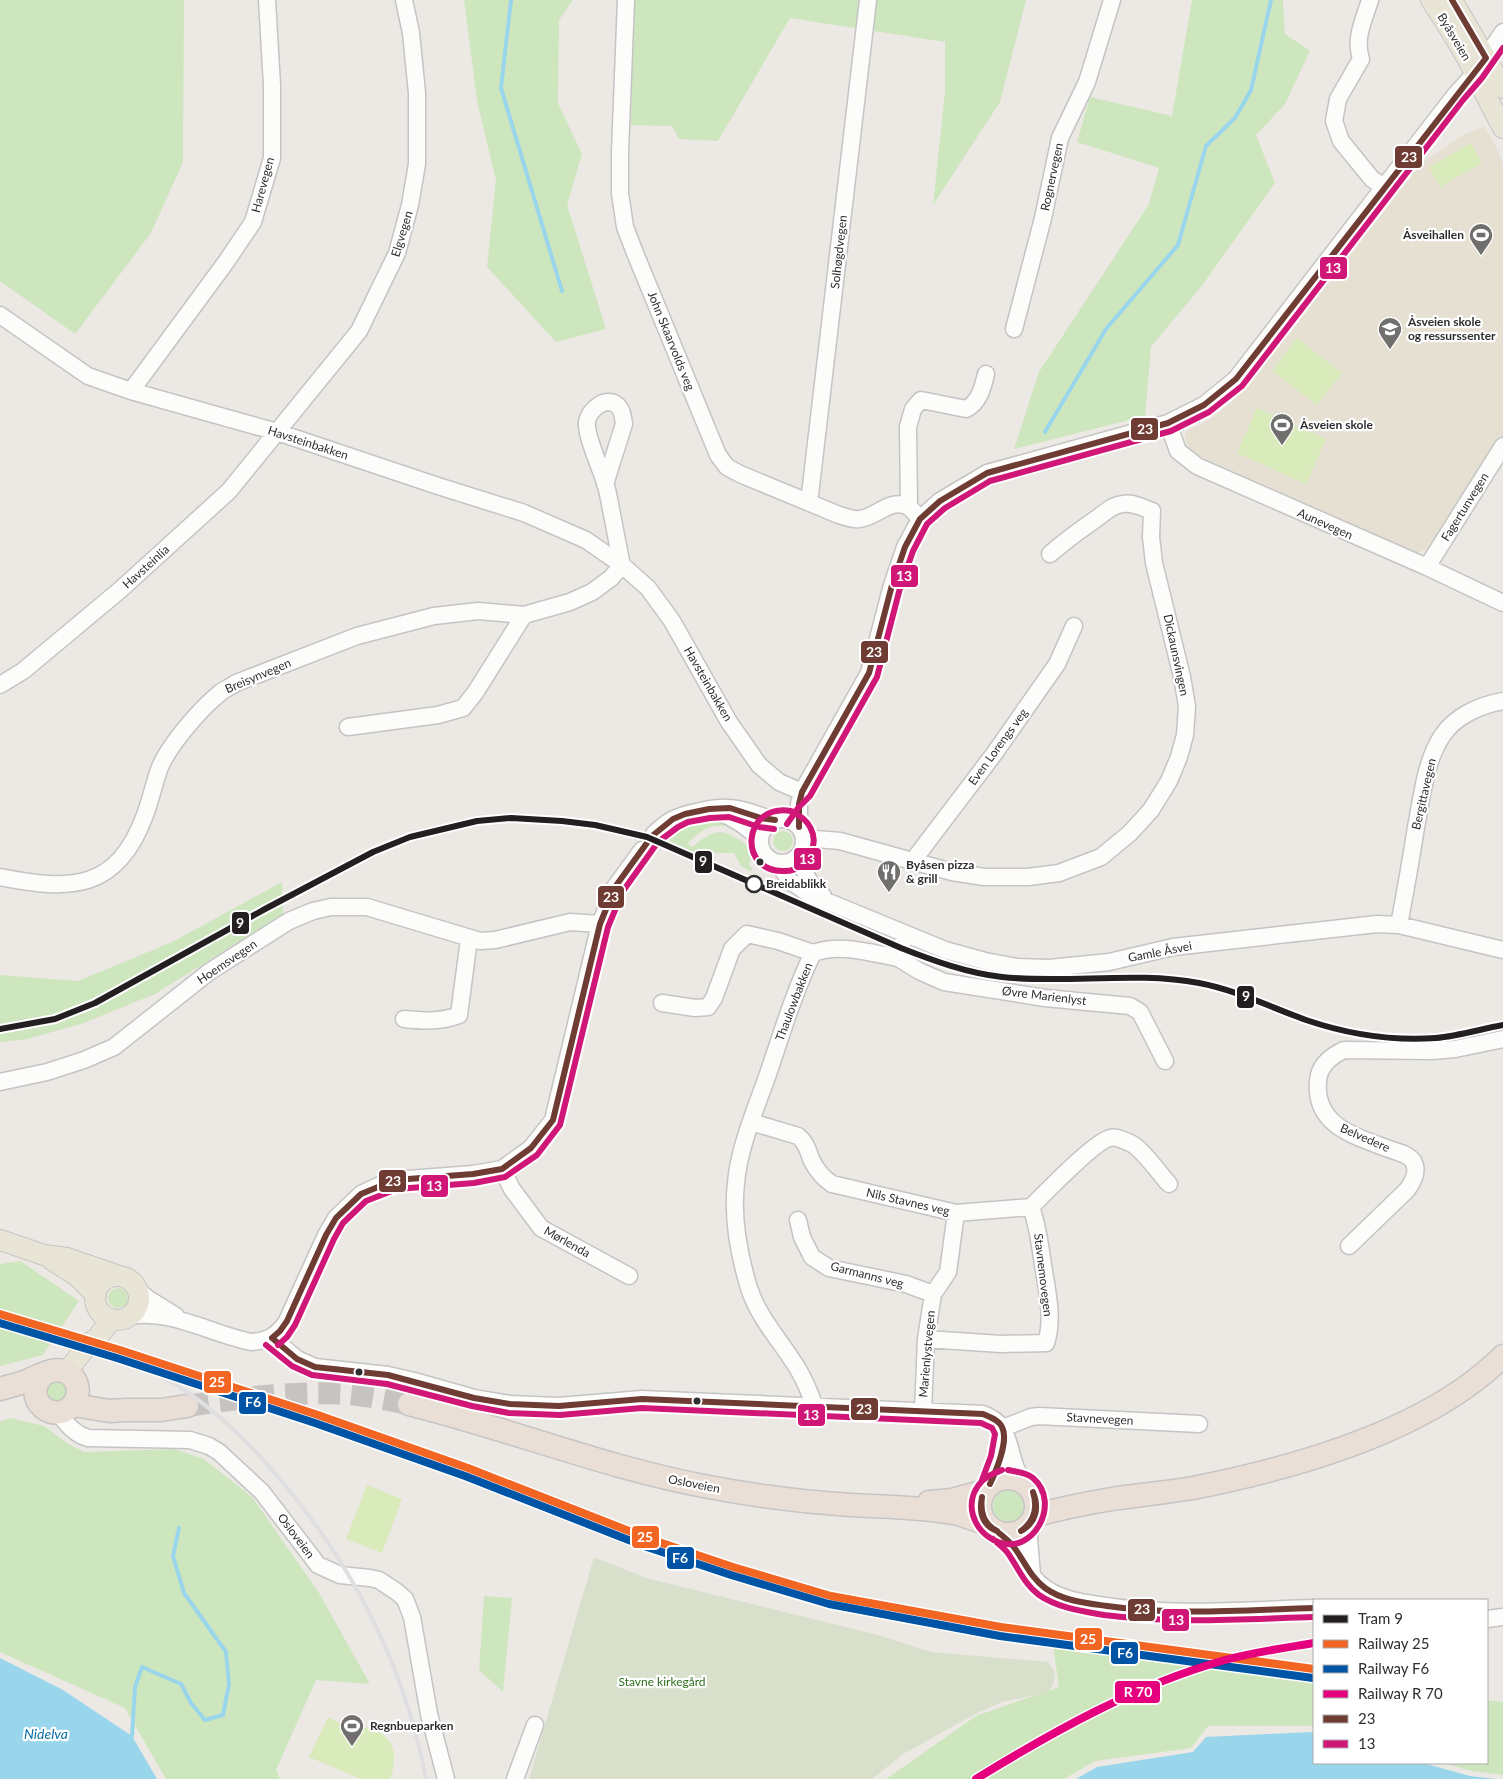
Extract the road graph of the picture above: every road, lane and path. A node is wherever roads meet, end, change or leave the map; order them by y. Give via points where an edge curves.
1 (267, 0) edge
2 (404, 0) edge
3 (626, 0) edge
4 (868, 0) edge
5 (1112, 0) edge
6 (1370, 0) edge
7 (1432, 0) edge
8 (1452, 0) edge
9 (1503, 32) edge
10 (1481, 66) junction
11 (1503, 88) edge
12 (1503, 128) edge
13 (1384, 187) junction
14 (0, 315) edge
15 (1014, 329) dead end
16 (986, 374) dead end
17 (131, 391) junction
18 (1168, 423) junction
19 (277, 432) junction
20 (1503, 446) edge
21 (606, 484) dead end
22 (809, 503) junction
23 (914, 513) junction
24 (1050, 554) dead end
25 (622, 565) junction
26 (1427, 568) junction
27 (1503, 603) edge
28 (524, 615) junction
29 (1074, 626) dead end
30 (0, 685) edge
31 (1503, 701) edge
32 (348, 727) dead end
33 (802, 792) junction
34 (709, 810) junction
35 (777, 819) junction
36 (654, 834) dead end
37 (802, 839) junction
38 (760, 840) junction
39 (642, 850) dead end
40 (912, 862) junction
41 (778, 863) junction
42 (0, 877) edge
43 (826, 899) junction
44 (600, 924) junction
45 (1399, 925) junction
46 (905, 934) junction
47 (469, 939) junction
48 (1503, 950) edge
49 (813, 953) junction
50 (898, 958) junction
51 (662, 1003) dead end
52 (404, 1019) dead end
53 (1503, 1039) edge
54 (1165, 1061) dead end
55 (0, 1082) edge
56 (751, 1122) junction
57 (502, 1169) junction
58 (1168, 1184) dead end
59 (1031, 1207) junction
60 (956, 1213) junction
61 (798, 1220) dead end
62 (0, 1240) edge
63 (1349, 1246) dead end
64 (44, 1255) junction
65 (119, 1276) junction
66 (629, 1276) dead end
67 (138, 1290) junction
68 (933, 1294) junction
69 (109, 1310) junction
70 (185, 1321) junction
71 (272, 1338) junction
72 (926, 1339) junction
73 (1503, 1356) edge
74 (45, 1373) junction
75 (71, 1376) junction
76 (0, 1389) edge
77 (0, 1399) edge
78 (409, 1404) tunnel mouth
79 (187, 1406) tunnel mouth
80 (815, 1406) junction
81 (57, 1408) junction
82 (126, 1410) junction
83 (923, 1411) junction
84 (1199, 1424) dead end
85 (1004, 1433) junction
86 (1027, 1485) junction
87 (987, 1488) junction
88 (1107, 1500) junction
89 (899, 1506) junction
90 (1033, 1519) junction
91 (992, 1528) junction
92 (1032, 1576) junction
93 (1313, 1608) edge
94 (1503, 1618) edge
95 (1488, 1619) edge
96 (535, 1725) dead end
97 (446, 1779) edge
98 (515, 1779) edge

1 - 17 street, Harevegen via 272,158 253,222
2 - 19 street, Elgvegen via 417,94 417,164 397,253 359,331
3 - 22 street, John Skaarvolds veg via 620,152 620,193 625,227 718,455 727,467 740,474
4 - 22 street, Solhøgdvegen
5 - 15 street, Rognervegen via 1087,82 1060,138
6 - 13 street via 1358,39 1361,59 1338,99 1334,121 1341,141 1372,179
7 - 10 main road, Byåsveien via 1458,42
8 - 10 main road, Byåsveien
9 - 10 street
10 - 11 main road, Byåsveien
10 - 12 main road, Byåsveien via 1486,99
10 - 13 street
13 - 18 street via 1236,379 1204,404
14 - 17 street, Havsteinbakken via 88,376
16 - 23 street via 973,406 966,409 921,400 913,409 908,427
17 - 19 street, Havsteinbakken
18 - 23 street via 987,472
18 - 26 street, Aunevegen via 1178,451 1197,466
19 - 25 street, Havsteinbakken via 524,513 586,540
19 - 30 street, Havsteinlia via 222,498 120,590 23,671
20 - 26 street, Fagertunvegen
21 - 25 street
22 - 23 street, John Skaarvolds veg via 857,520 889,506
23 - 33 street via 869,673
24 - 40 street, Dickaunsvingen via 1111,506 1133,504 1152,512 1154,563 1187,706 1185,735 1168,781 1151,810 1130,833 1101,857 1060,873 984,877
25 - 28 street, Breisynvegen via 592,592
25 - 33 street, Havsteinbakken via 648,588 672,621 729,722 759,765 779,782
26 - 27 street, Aunevegen
28 - 32 street via 463,708 438,715
28 - 42 street, Breisynvegen via 478,612 434,616 357,636 236,684 220,693 180,735 161,766 135,838 125,854 104,874 59,885
29 - 40 street, Even Lorengs veg via 1057,664
31 - 45 street, Bergittavegen via 1467,713 1453,723 1436,746 1424,784
33 - 35 street
33 - 37 street, Gamle Åsvei via 799,804
34 - 35 street via 730,808 761,818
34 - 36 street via 673,819
34 - 38 street via 740,822
35 - 37 street via 789,820
35 - 38 street via 766,826
37 - 40 street, Dickaunsvingen via 840,841
37 - 41 street via 794,860
37 - 43 street, Gamle Åsvei via 803,869 807,879
38 - 41 street via 763,852
39 - 44 street via 615,887
41 - 43 street, Gamle Åsvei via 799,888
43 - 46 street, Gamle Åsvei
44 - 47 street, Hoemsvegen via 570,922 495,940
44 - 57 street via 553,1120 531,1148
45 - 46 street, Gamle Åsvei via 1366,925 1173,947 1109,962 1049,968 985,961
45 - 48 street, Gamle Åsvei
46 - 50 street
47 - 52 street via 459,1015 437,1021
47 - 55 street, Hoemsvegen via 367,907 331,907 313,911 289,921 209,972 114,1047 47,1072
49 - 50 street, Thaulowbakken via 846,948
49 - 51 street via 747,934 732,949 708,1007
49 - 56 street, Thaulowbakken
50 - 54 street, Øvre Marienlyst via 944,982 1045,998 1130,1006 1140,1012
53 - 63 street, Belvedere via 1432,1051 1344,1050 1336,1053 1323,1067 1319,1074 1318,1093 1328,1118 1336,1126 1404,1154 1414,1162 1412,1183 1407,1190
56 - 60 street, Nils Stavnes veg via 798,1136 819,1172 832,1184
56 - 80 street, Thaulowbakken via 736,1181 736,1225 742,1260 760,1315 798,1368
57 - 66 street, Mørlenda via 512,1189 541,1228
57 - 71 street via 395,1180 361,1194 331,1226 287,1321
58 - 59 street via 1134,1145 1109,1138 1098,1144
59 - 60 street, Nils Stavnes veg
59 - 72 street, Stavnemovegen via 1050,1310 1046,1343
60 - 68 street, Marienlystvegen via 948,1272
61 - 68 street, Garmanns veg via 812,1257 830,1268 906,1284
62 - 64 main road
64 - 65 main road via 67,1258
64 - 69 main road via 77,1276
65 - 67 main road via 127,1278
65 - 69 main road via 111,1277 98,1287
67 - 69 main road via 138,1306
67 - 70 street
68 - 72 street, Marienlystvegen
69 - 70 street
69 - 75 main road via 90,1333 88,1344
70 - 71 street via 251,1342
71 - 80 street via 297,1359 315,1367 388,1375 510,1404 559,1406 642,1399
72 - 83 street, Marienlystvegen
73 - 88 highway via 1465,1388 1430,1410 1352,1444 1244,1477
74 - 75 highway via 60,1370
74 - 76 highway
74 - 81 highway via 36,1385 36,1399
75 - 81 highway via 78,1392
75 - 82 highway via 88,1390
77 - 81 highway
78 - 89 highway, Osloveien via 675,1480 774,1498
79 - 82 highway via 155,1411
80 - 83 street
81 - 82 highway
81 - 97 street, Osloveien via 76,1432 88,1438 190,1440 209,1446 262,1492 318,1565 340,1575 379,1580 405,1599 412,1618 429,1714
83 - 85 street via 983,1414 993,1418
84 - 85 street, Stavnevegen via 1039,1416 1031,1417
85 - 86 street via 1016,1469
85 - 87 street via 997,1469
86 - 87 highway via 1015,1478 1006,1478
86 - 88 highway via 1047,1496
86 - 90 highway via 1037,1505
87 - 89 highway, Osloveien via 952,1500
87 - 91 highway via 980,1507 982,1516
88 - 90 highway
89 - 91 highway, Osloveien via 955,1513
90 - 91 highway via 1016,1534 1007,1535
90 - 92 street via 1029,1539
91 - 92 street via 1012,1546
92 - 93 street via 1045,1589 1061,1596 1132,1610 1188,1613
94 - 95 street
96 - 98 street

